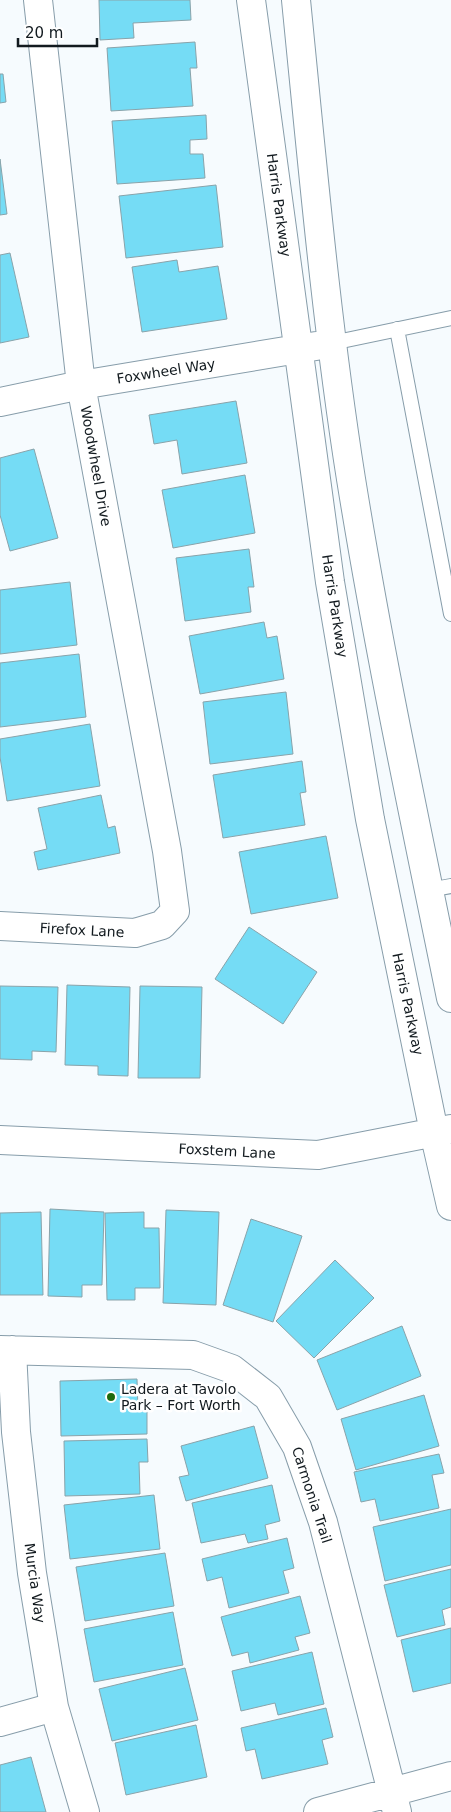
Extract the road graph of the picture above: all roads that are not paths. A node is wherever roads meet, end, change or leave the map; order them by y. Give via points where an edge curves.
1 (38, 0) edge
2 (251, 0) edge
3 (296, 0) edge
4 (451, 318) edge
5 (398, 329) junction
6 (332, 343) junction
7 (299, 349) junction
8 (81, 385) junction
9 (0, 402) edge
10 (451, 614) edge
11 (440, 888) edge
12 (162, 925) joint
13 (0, 926) edge
14 (451, 998) edge
15 (442, 1130) edge
16 (0, 1140) edge
17 (451, 1206) edge
18 (6, 1350) edge
19 (54, 1707) junction
20 (0, 1722) edge
21 (451, 1776) edge
22 (394, 1802) edge
23 (85, 1812) edge
24 (318, 1812) edge

1 - 8 street, Woodwheel Drive
2 - 7 street, Harris Parkway
3 - 6 street
4 - 5 lane
5 - 6 lane
5 - 10 lane
6 - 7 street, Foxwheel Way
6 - 11 street via 380,647
7 - 8 street, Foxwheel Way
7 - 15 street, Harris Parkway via 330,582 370,819
8 - 9 street, Foxwheel Way
8 - 12 street, Woodwheel Drive via 167,851 175,911
11 - 14 street
12 - 13 street, Firefox Lane via 135,933
15 - 16 street, Foxstem Lane via 318,1155
15 - 17 street, Harris Parkway
18 - 19 street, Murcia Way via 31,1563
18 - 22 street, Carmonia Trail via 193,1355 232,1369 268,1397 298,1447 323,1522
19 - 20 street
19 - 23 street, Murcia Way
21 - 22 street
22 - 24 street

